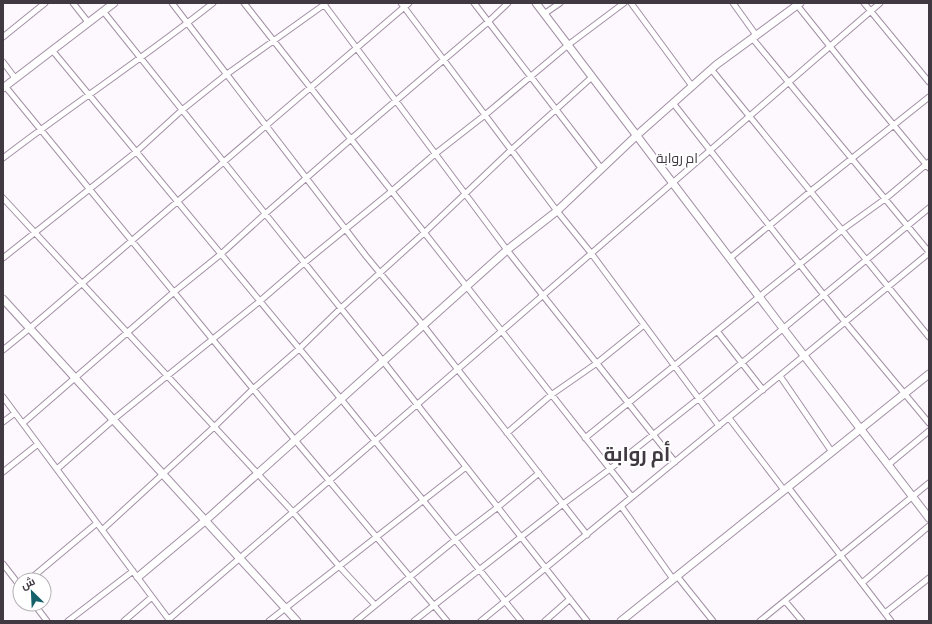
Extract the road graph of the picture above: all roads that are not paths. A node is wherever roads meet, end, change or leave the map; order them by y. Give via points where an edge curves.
1 (45, 3) edge
2 (73, 3) edge
3 (114, 3) edge
4 (172, 3) edge
5 (213, 3) edge
6 (244, 3) edge
7 (409, 3) edge
8 (474, 3) edge
9 (508, 3) edge
10 (536, 3) edge
11 (560, 3) edge
12 (631, 3) edge
13 (733, 3) edge
14 (864, 3) edge
15 (880, 3) edge
16 (324, 4) edge
17 (622, 4) edge
18 (799, 4) edge
19 (403, 5) edge
20 (103, 11) junction
21 (870, 11) junction
22 (544, 14) junction
23 (88, 22) junction
24 (488, 22) junction
25 (188, 24) junction
26 (3, 37) edge
27 (754, 37) junction
28 (274, 40) junction
29 (568, 45) junction
30 (830, 46) junction
31 (356, 48) junction
32 (52, 50) junction
33 (141, 58) junction
34 (444, 61) junction
35 (3, 62) edge
36 (711, 69) junction
37 (227, 74) junction
38 (530, 77) junction
39 (592, 77) junction
40 (15, 78) junction
41 (788, 82) junction
42 (929, 82) edge
43 (692, 86) junction
44 (4, 87) edge
45 (310, 88) junction
46 (90, 95) junction
47 (929, 97) edge
48 (396, 101) junction
49 (673, 103) junction
50 (555, 109) junction
51 (182, 110) junction
52 (485, 115) junction
53 (750, 116) junction
54 (894, 125) junction
55 (266, 126) junction
56 (40, 130) junction
57 (636, 136) junction
58 (351, 139) junction
59 (511, 150) junction
60 (710, 150) junction
61 (136, 152) junction
62 (435, 154) junction
63 (3, 158) edge
64 (852, 159) junction
65 (224, 162) junction
66 (928, 165) edge
67 (601, 168) junction
68 (306, 178) junction
69 (672, 183) junction
70 (89, 189) junction
71 (392, 192) junction
72 (811, 192) junction
73 (465, 194) junction
74 (3, 198) edge
75 (885, 198) junction
76 (178, 202) junction
77 (929, 208) edge
78 (557, 210) junction
79 (265, 214) junction
80 (769, 225) junction
81 (908, 226) junction
82 (345, 229) junction
83 (842, 230) junction
84 (35, 233) junction
85 (424, 233) junction
86 (132, 241) junction
87 (507, 250) junction
88 (929, 252) edge
89 (591, 253) junction
90 (221, 254) junction
91 (3, 258) edge
92 (730, 258) junction
93 (866, 260) junction
94 (304, 263) junction
95 (800, 264) junction
96 (380, 274) junction
97 (82, 284) junction
98 (466, 286) junction
99 (888, 287) junction
100 (174, 292) junction
101 (824, 294) junction
102 (543, 295) junction
103 (759, 296) junction
104 (3, 299) edge
105 (260, 301) junction
106 (341, 308) junction
107 (845, 322) junction
108 (423, 325) junction
109 (644, 325) junction
110 (30, 328) junction
111 (784, 329) junction
112 (502, 331) junction
113 (717, 331) junction
114 (127, 332) junction
115 (929, 337) edge
116 (213, 340) junction
117 (299, 349) junction
118 (3, 350) edge
119 (804, 356) junction
120 (383, 361) junction
121 (597, 363) junction
122 (742, 363) junction
123 (674, 366) junction
124 (458, 369) junction
125 (929, 374) edge
126 (167, 376) junction
127 (780, 376) junction
128 (75, 377) junction
129 (253, 389) junction
130 (763, 390) junction
131 (904, 394) junction
132 (551, 395) junction
133 (3, 397) edge
134 (341, 399) junction
135 (698, 399) junction
136 (628, 403) junction
137 (417, 404) junction
138 (15, 413) junction
139 (729, 418) junction
140 (114, 420) junction
141 (3, 422) edge
142 (22, 423) junction
143 (929, 423) edge
144 (719, 426) junction
145 (214, 427) junction
146 (860, 429) junction
147 (929, 431) edge
148 (507, 433) junction
149 (653, 435) junction
150 (585, 438) junction
151 (295, 440) junction
152 (375, 441) junction
153 (38, 444) junction
154 (832, 452) junction
155 (675, 462) junction
156 (888, 465) junction
157 (466, 467) junction
158 (57, 469) junction
159 (610, 469) junction
160 (3, 472) edge
161 (539, 473) junction
162 (163, 474) junction
163 (258, 474) junction
164 (329, 481) junction
165 (929, 483) edge
166 (786, 488) junction
167 (912, 496) junction
168 (632, 497) junction
169 (423, 500) junction
170 (563, 504) junction
171 (621, 506) junction
172 (498, 507) junction
173 (293, 512) junction
174 (929, 518) edge
175 (206, 520) junction
176 (97, 524) junction
177 (929, 526) edge
178 (102, 530) junction
179 (587, 534) junction
180 (376, 537) junction
181 (521, 537) junction
182 (455, 540) junction
183 (840, 555) junction
184 (240, 558) junction
185 (3, 564) edge
186 (339, 566) junction
187 (546, 568) junction
188 (479, 570) junction
189 (39, 572) edge
190 (135, 574) junction
191 (12, 576) edge
192 (410, 577) junction
193 (675, 577) junction
194 (929, 578) edge
195 (862, 583) junction
196 (152, 597) junction
197 (570, 599) junction
198 (785, 601) junction
199 (505, 602) junction
200 (375, 605) junction
201 (434, 605) junction
202 (285, 608) junction
203 (40, 612) edge
204 (885, 613) junction
205 (170, 620) edge
206 (47, 621) edge
207 (68, 621) edge
208 (124, 621) edge
209 (269, 621) edge
210 (298, 621) edge
211 (356, 621) edge
212 (414, 621) edge
213 (447, 621) edge
214 (481, 621) edge
215 (521, 621) edge
216 (545, 621) edge
217 (587, 621) edge
218 (621, 621) edge
219 (713, 621) edge
220 (760, 621) edge
221 (802, 621) edge
222 (891, 621) edge

1 - 26 street
2 - 23 street
3 - 20 street
4 - 25 street
5 - 25 street
6 - 28 street
7 - 19 street
8 - 24 street
9 - 24 street
10 - 22 street
11 - 22 street
12 - 43 street
13 - 27 street
14 - 21 street
15 - 21 street
16 - 28 street
16 - 31 street
17 - 29 street
18 - 27 street
18 - 30 street
19 - 31 street
19 - 34 street
20 - 23 street
20 - 33 street
21 - 30 street
21 - 42 street
22 - 29 street
23 - 32 street
24 - 34 street
24 - 38 street
25 - 33 street
25 - 37 street
27 - 36 street
27 - 41 street
28 - 37 street
28 - 45 street
29 - 38 street
29 - 39 street
30 - 41 street
30 - 54 street
31 - 45 street
31 - 48 street
32 - 40 street
32 - 46 street
33 - 46 street
33 - 51 street
34 - 48 street
34 - 52 street
35 - 40 street
36 - 43 street
36 - 53 street
37 - 51 street
37 - 55 street
38 - 50 street
38 - 52 street
39 - 50 street
39 - 57 street
40 - 44 street
41 - 53 street
41 - 64 street
43 - 49 street
44 - 56 street
45 - 55 street
45 - 58 street
46 - 56 street
46 - 61 street
47 - 54 street
48 - 58 street
48 - 62 street
49 - 57 street
49 - 60 street
50 - 59 street
50 - 67 street
51 - 61 street
51 - 65 street
52 - 59 street
52 - 62 street
53 - 60 street
53 - 72 street
54 - 64 street
54 - 66 street
55 - 65 street
55 - 68 street
56 - 63 street
56 - 70 street
57 - 67 street
57 - 69 street
58 - 68 street
58 - 71 street
59 - 73 street
59 - 78 street
60 - 69 street
60 - 80 street
61 - 70 street
61 - 76 street
62 - 71 street
62 - 73 street
64 - 72 street
64 - 75 street
65 - 76 street
65 - 79 street
66 - 75 street
67 - 78 street
68 - 79 street
68 - 82 street
69 - 89 street
69 - 92 street
70 - 84 street
70 - 86 street
71 - 82 street
71 - 85 street
72 - 80 street
72 - 83 street
73 - 85 street
73 - 87 street
74 - 84 street
75 - 81 street
75 - 83 street
76 - 86 street
76 - 90 street
77 - 81 street
78 - 87 street
78 - 89 street
79 - 90 street
79 - 94 street
80 - 92 street
80 - 95 street
81 - 88 street
81 - 93 street
82 - 94 street
82 - 96 street
83 - 93 street
83 - 95 street
84 - 91 street
84 - 97 street
85 - 96 street
85 - 98 street
86 - 97 street
86 - 100 street
87 - 98 street
87 - 102 street
88 - 99 street
89 - 102 street
89 - 109 street
90 - 100 street
90 - 105 street
92 - 103 street
93 - 99 street
93 - 101 street
94 - 105 street
94 - 106 street
95 - 101 street
95 - 103 street
96 - 106 street
96 - 108 street
97 - 110 street
97 - 114 street
98 - 108 street
98 - 112 street
99 - 107 street
99 - 115 street
100 - 114 street
100 - 116 street
101 - 107 street
101 - 111 street
102 - 112 street
102 - 121 street
103 - 111 street
103 - 113 street
104 - 110 street
105 - 116 street
105 - 117 street
106 - 117 street
106 - 120 street
107 - 119 street
107 - 131 street
108 - 120 street
108 - 124 street
109 - 121 street
109 - 123 street
110 - 118 street
110 - 128 street
111 - 119 street
111 - 122 street
112 - 124 street
112 - 132 street
113 - 122 street
113 - 123 street
114 - 126 street
114 - 128 street
116 - 126 street
116 - 129 street
117 - 129 street
117 - 134 street
119 - 127 street
119 - 146 street
120 - 134 street
120 - 137 street
121 - 132 street
121 - 136 street
122 - 130 street
122 - 135 street
123 - 135 street
123 - 136 street
124 - 137 street
124 - 148 street
125 - 131 street
126 - 140 street
126 - 145 street
127 - 130 street
127 - 154 street
128 - 140 street
128 - 142 street
129 - 145 street
129 - 151 street
130 - 139 street
131 - 143 street
131 - 146 street
132 - 148 street
132 - 150 street
133 - 138 street
134 - 151 street
134 - 152 street
135 - 144 street
135 - 149 street
136 - 149 street
136 - 150 street
137 - 152 street
137 - 157 street
138 - 141 street
138 - 142 street
139 - 144 street
139 - 166 street
140 - 158 street
140 - 162 street
142 - 153 street
144 - 155 street
145 - 162 street
145 - 163 street
146 - 154 street
146 - 156 street
147 - 156 street
148 - 161 street
149 - 155 street
149 - 159 street
150 - 159 street
151 - 163 street
151 - 164 street
152 - 164 street
152 - 169 street
153 - 158 street
153 - 160 street
154 - 166 street
155 - 168 street
156 - 167 street
157 - 169 street
157 - 172 street
158 - 176 street
159 - 168 street
159 - 170 street
161 - 170 street
161 - 172 street
162 - 175 street
162 - 178 street
163 - 173 street
163 - 175 street
164 - 173 street
164 - 180 street
165 - 167 street
166 - 183 street
166 - 193 street
167 - 174 street
167 - 183 street
168 - 171 street
169 - 180 street
169 - 182 street
170 - 179 street
170 - 181 street
171 - 179 street
171 - 193 street
172 - 181 street
172 - 182 street
173 - 184 street
173 - 186 street
175 - 184 street
175 - 190 street
176 - 178 street
176 - 189 street
177 - 195 street
178 - 190 street
179 - 187 street
180 - 186 street
180 - 192 street
181 - 187 street
181 - 188 street
182 - 188 street
182 - 192 street
183 - 195 street
183 - 198 street
184 - 202 street
184 - 205 street
185 - 191 street
186 - 200 street
186 - 202 street
187 - 197 street
187 - 199 street
188 - 199 street
188 - 201 street
190 - 196 street
190 - 207 street
192 - 200 street
192 - 201 street
193 - 218 street
193 - 219 street
194 - 204 street
195 - 204 street
196 - 205 street
196 - 208 street
197 - 216 street
197 - 217 street
198 - 220 street
198 - 221 street
199 - 214 street
199 - 215 street
200 - 211 street
201 - 212 street
201 - 213 street
202 - 209 street
202 - 210 street
203 - 206 street
204 - 222 street

